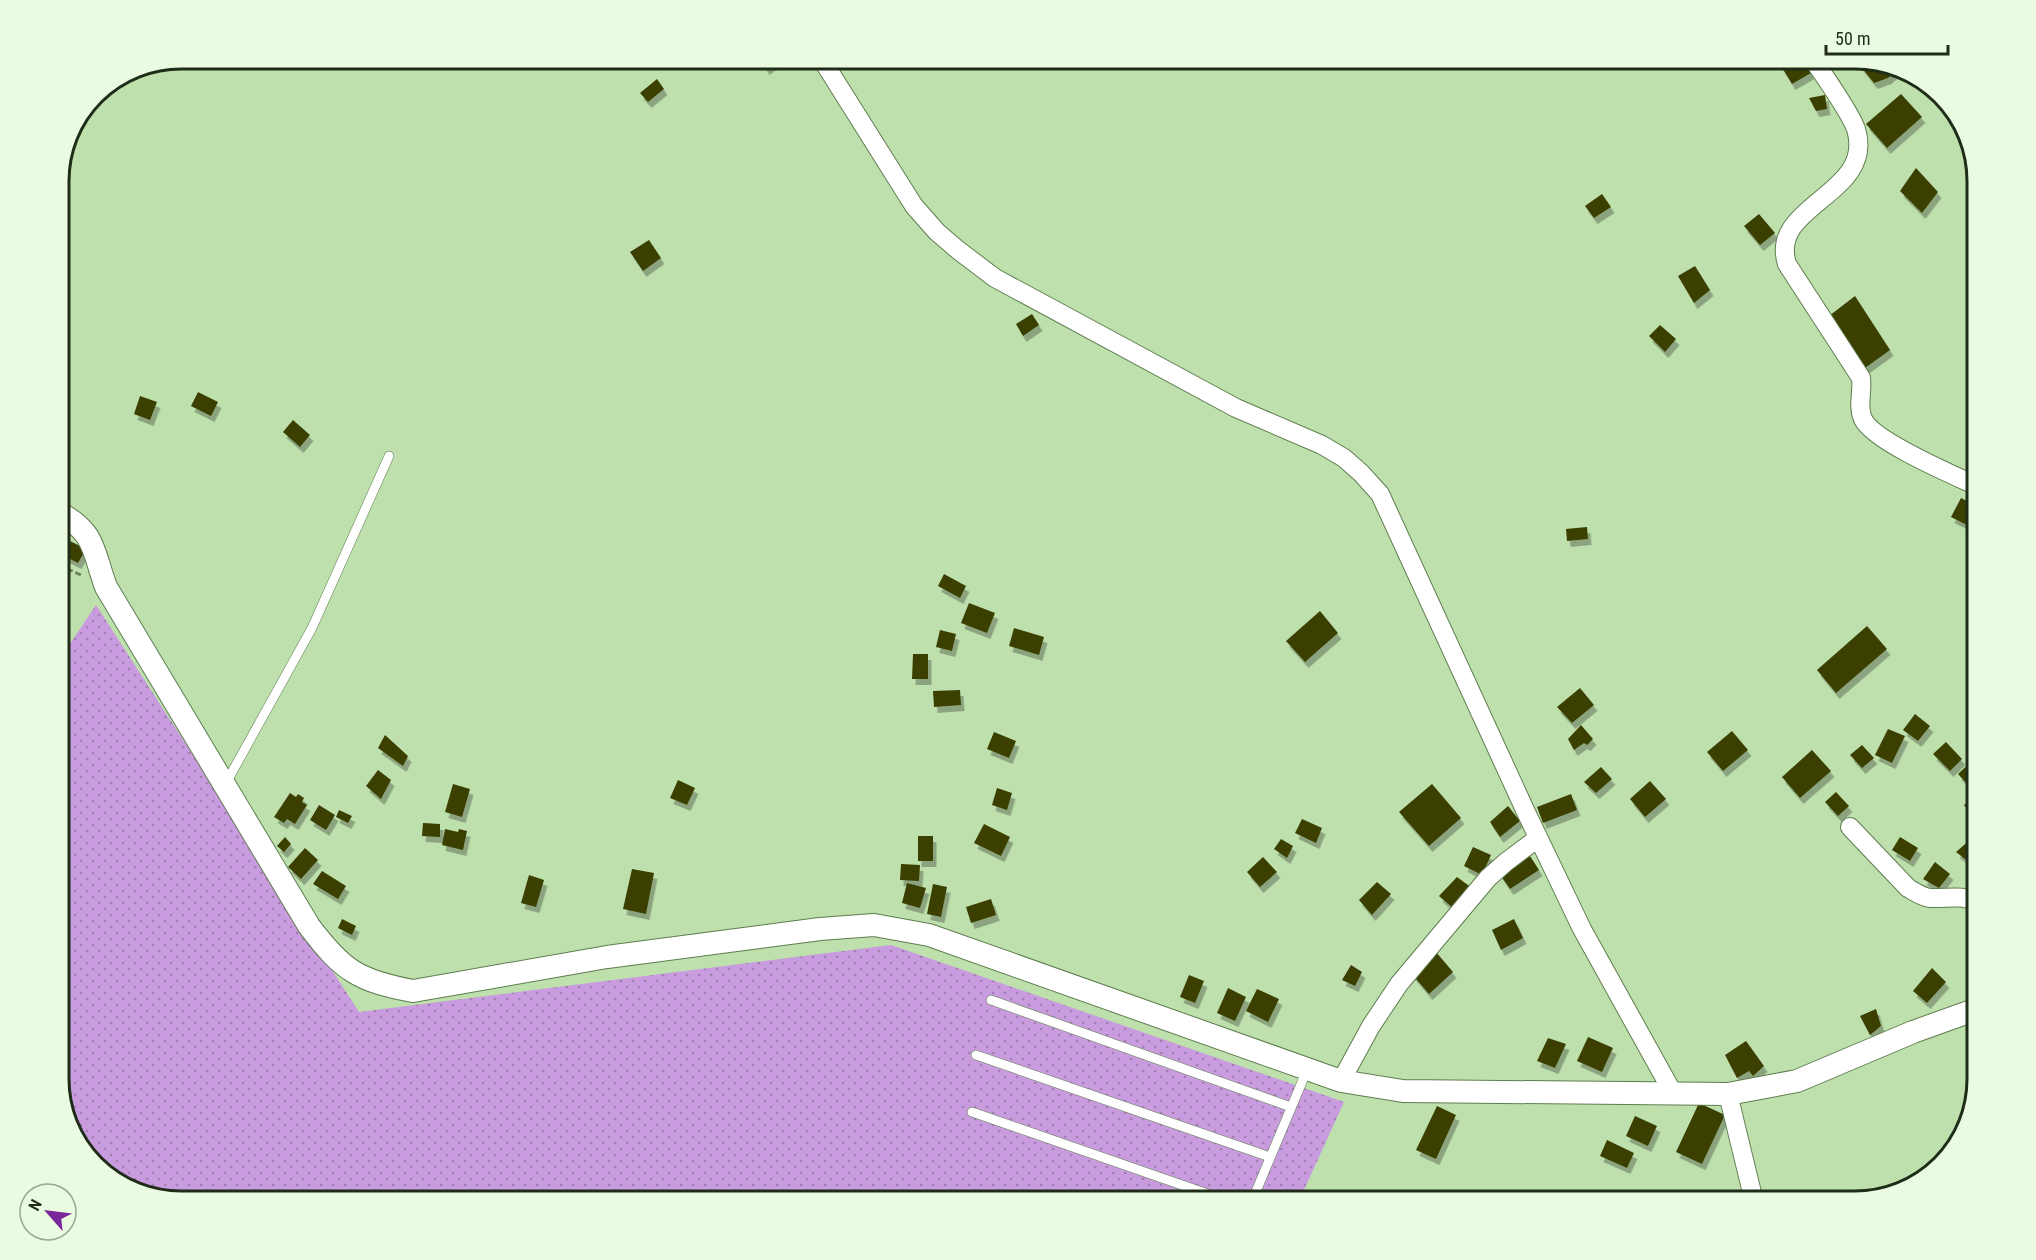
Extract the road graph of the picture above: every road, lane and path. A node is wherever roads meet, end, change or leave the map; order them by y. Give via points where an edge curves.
1 (828, 69) edge
2 (1819, 69) edge
3 (389, 456) dead end
4 (1967, 481) edge
5 (69, 518) edge
6 (224, 785) junction
7 (1850, 826) dead end
8 (1538, 838) junction
9 (1967, 898) edge
10 (991, 1000) dead end
11 (1967, 1013) edge
12 (976, 1055) dead end
13 (1307, 1070) junction
14 (1341, 1081) junction
15 (1673, 1093) junction
16 (1728, 1094) junction
17 (1292, 1107) junction
18 (972, 1112) dead end
19 (1270, 1157) junction
20 (1197, 1191) edge
21 (1256, 1191) edge
22 (1751, 1191) edge

1 - 8 street via 914,206 958,250 995,278 1236,408 1322,445 1361,473 1380,494
2 - 4 street via 1855,126 1858,155 1846,176 1788,233 1784,244 1787,264 1861,378 1860,408 1864,422 1894,445
3 - 6 lane via 312,628
5 - 6 street via 94,544 106,587
6 - 13 street via 309,926 330,953 360,976 385,986 413,992 607,957 874,925 929,935
7 - 9 street via 1908,888 1929,898
8 - 14 street via 1488,878 1399,984
8 - 15 street via 1582,929
10 - 17 lane
11 - 16 street via 1797,1081
12 - 19 lane
13 - 14 street
13 - 17 lane
14 - 15 street via 1403,1092
15 - 16 street
16 - 22 street
17 - 19 lane
18 - 20 lane
19 - 21 lane

